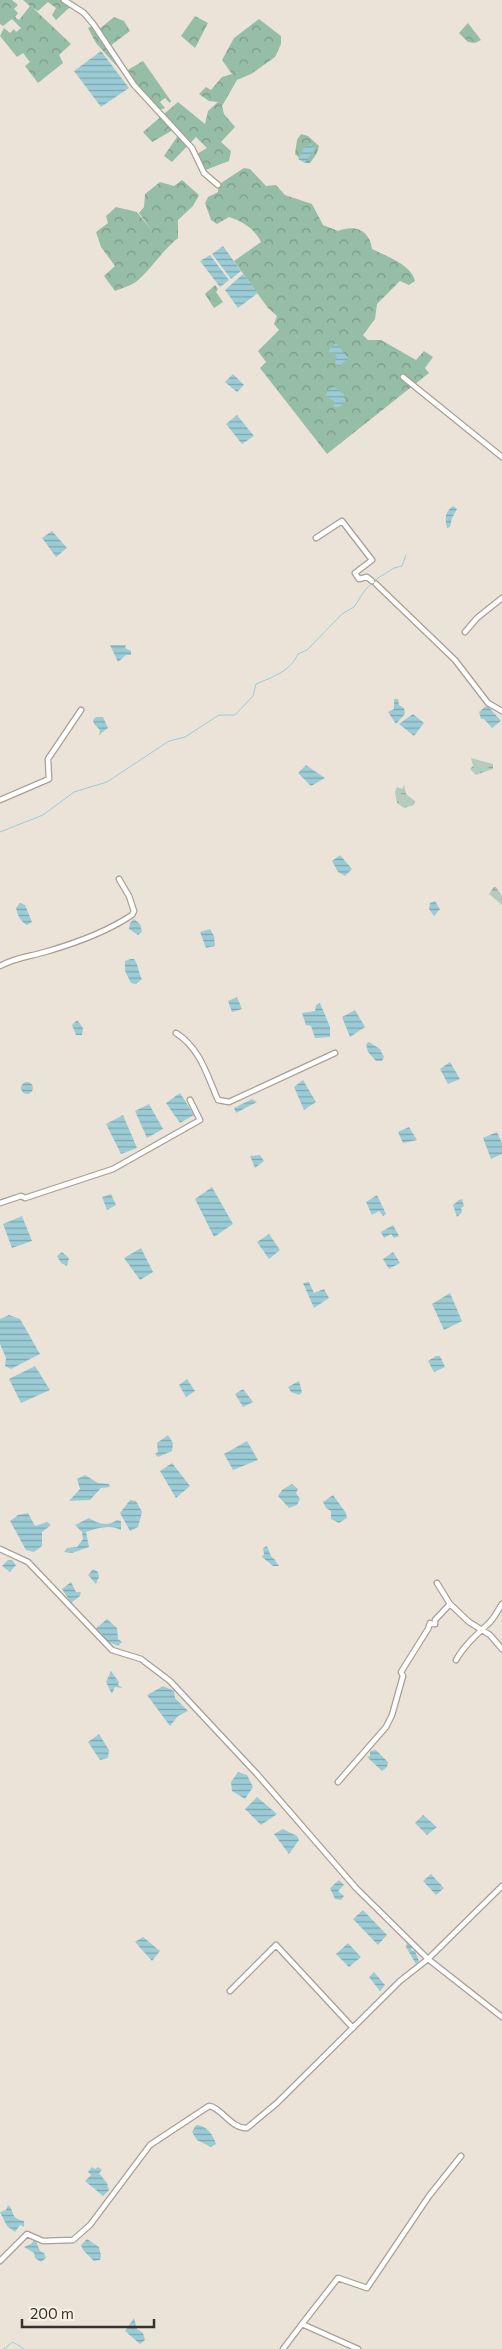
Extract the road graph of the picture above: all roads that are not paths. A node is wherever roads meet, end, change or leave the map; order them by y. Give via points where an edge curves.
1 (64, 0) edge
2 (218, 185) dead end
3 (403, 377) dead end
4 (502, 456) edge
5 (316, 538) dead end
6 (502, 598) edge
7 (466, 632) dead end
8 (81, 710) dead end
9 (502, 711) edge
10 (0, 800) edge
11 (119, 879) dead end
12 (0, 966) edge
13 (176, 1033) dead end
14 (336, 1053) dead end
15 (190, 1100) dead end
16 (0, 1203) edge
17 (0, 1549) edge
18 (437, 1583) dead end
19 (450, 1604) junction
20 (502, 1604) edge
21 (480, 1629) junction
22 (502, 1649) edge
23 (456, 1660) dead end
24 (338, 1782) dead end
25 (502, 1886) edge
26 (428, 1959) junction
27 (230, 1991) dead end
28 (502, 2017) edge
29 (353, 2028) junction
30 (460, 2156) dead end
31 (0, 2261) edge
32 (302, 2324) junction
33 (283, 2349) edge
34 (358, 2349) edge

1 - 2 street via 76,7 106,40 134,85 192,148 204,173
3 - 4 street
5 - 9 street via 342,521 372,560 355,573 359,579 367,577 374,582 455,660 488,703
6 - 7 street via 477,618
8 - 10 street via 48,759 49,779
11 - 12 street via 130,898 132,915 69,945 25,955
13 - 14 street via 188,1040 198,1054 218,1100 229,1102
15 - 16 street via 200,1120 150,1149 89,1178
17 - 26 street via 28,1562 112,1650 141,1660 170,1681 257,1774 356,1888
18 - 19 street
19 - 21 street
19 - 24 street via 435,1624 431,1623 401,1672 403,1676 386,1727
20 - 21 street via 489,1624
21 - 22 street
21 - 23 street
25 - 26 street
26 - 28 street
26 - 29 street via 400,1981
27 - 29 street via 276,1945
29 - 31 street via 278,2103 247,2128 226,2119 209,2106 150,2145 90,2225 73,2240 43,2241 27,2234
30 - 32 street via 367,2288 338,2278
32 - 33 street
32 - 34 street

